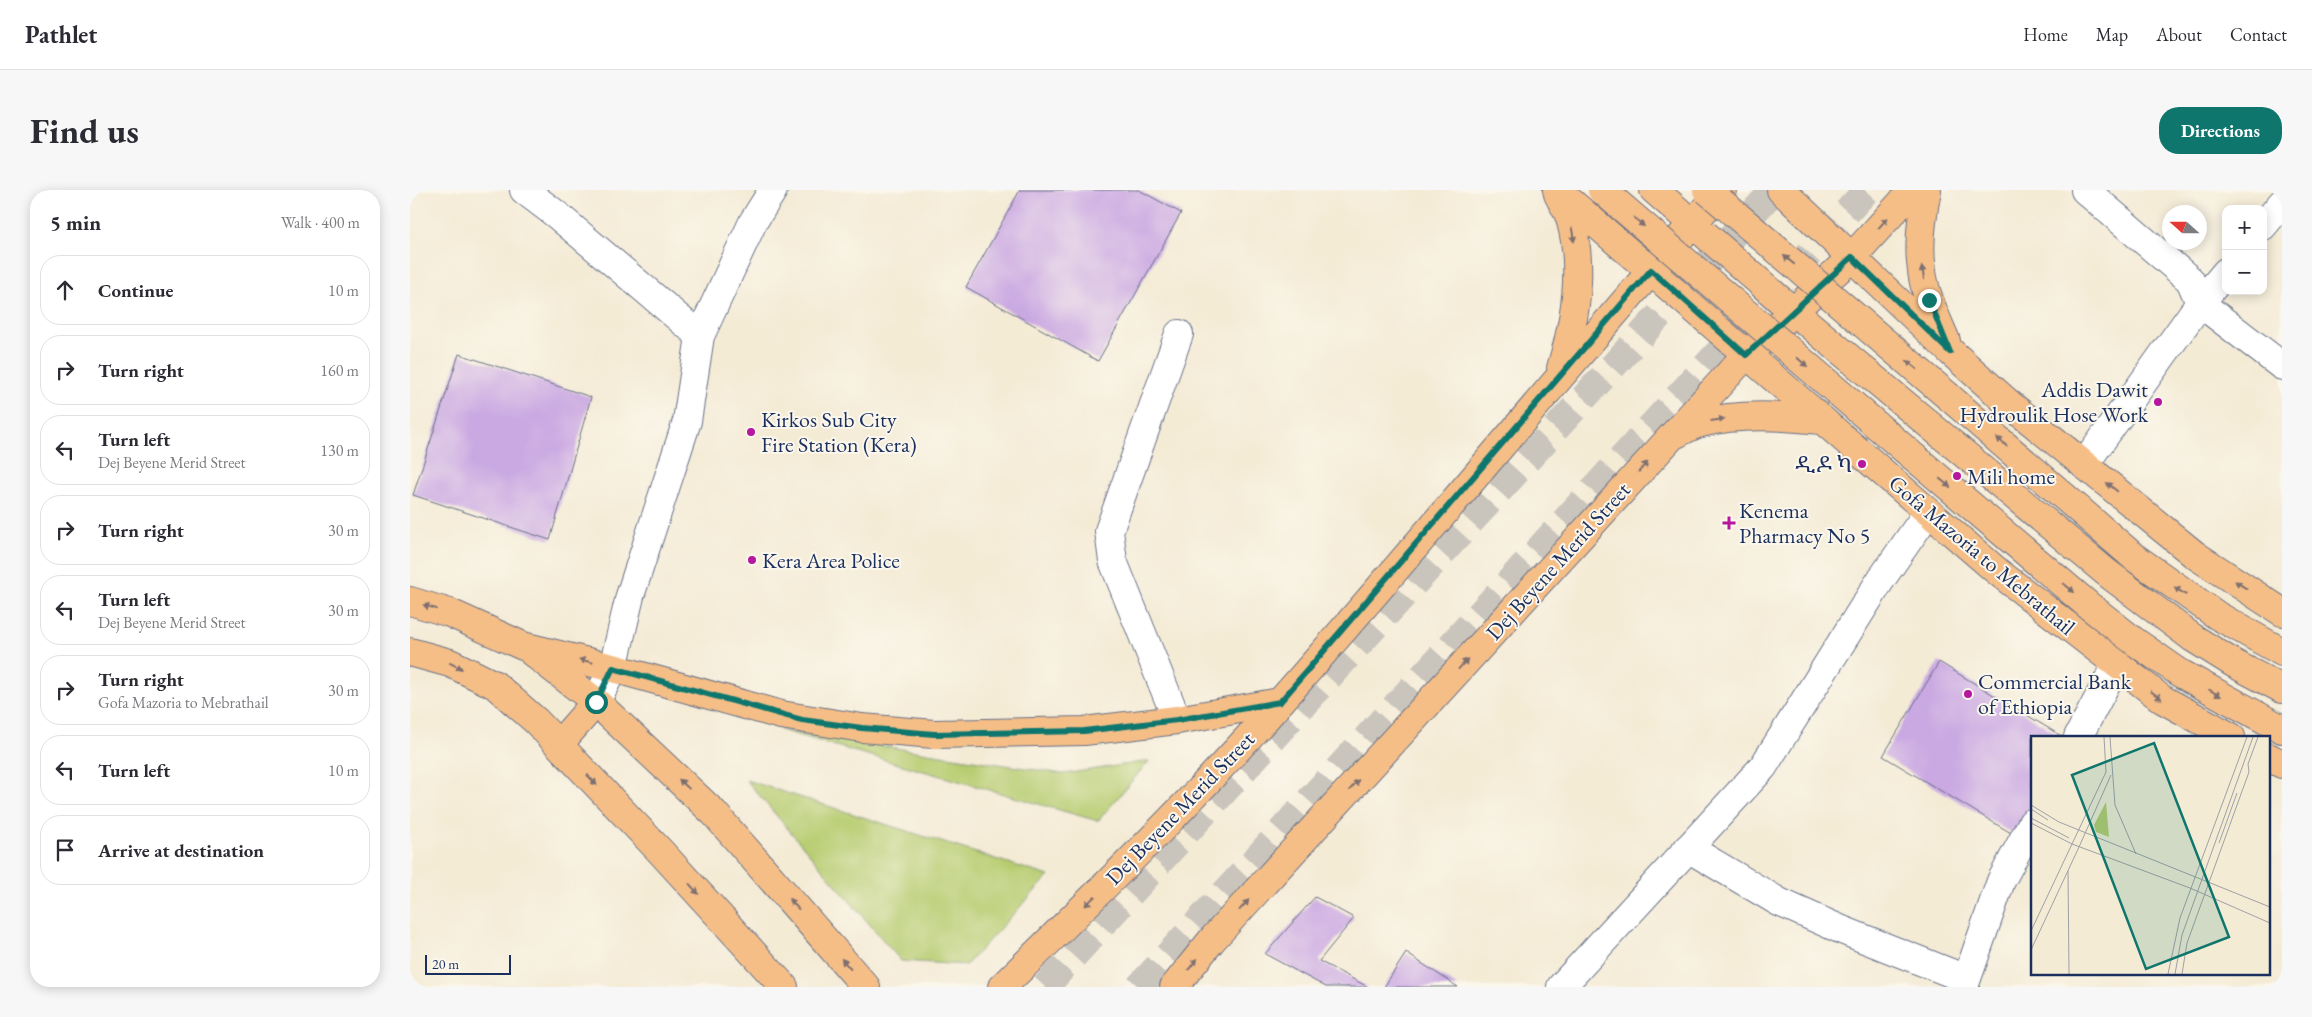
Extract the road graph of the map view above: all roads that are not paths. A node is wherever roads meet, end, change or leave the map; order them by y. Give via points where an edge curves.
1 (524, 190) edge
2 (773, 190) edge
3 (1557, 190) edge
4 (1602, 190) edge
5 (1654, 190) edge
6 (1707, 190) edge
7 (1722, 190) edge
8 (1781, 190) edge
9 (1913, 190) edge
10 (1927, 190) edge
11 (2085, 190) edge
12 (2282, 203) edge
13 (2267, 221) edge
14 (1692, 223) junction
15 (1852, 257) junction
16 (1651, 270) junction
17 (2222, 277) edge
18 (2200, 303) junction
19 (1793, 311) junction
20 (1178, 334) dead end
21 (700, 336) junction
22 (1950, 352) junction
23 (1746, 355) junction
24 (2282, 366) edge
25 (1559, 377) junction
26 (1821, 420) junction
27 (1672, 435) junction
28 (2084, 465) junction
29 (1928, 512) junction
30 (410, 601) edge
31 (2282, 612) edge
32 (524, 646) junction
33 (410, 652) edge
34 (2282, 652) edge
35 (2116, 665) junction
36 (613, 668) junction
37 (2282, 689) edge
38 (596, 702) junction
39 (1280, 702) junction
40 (1177, 720) junction
41 (2282, 729) edge
42 (2079, 736) edge
43 (2229, 736) edge
44 (559, 744) junction
45 (2270, 758) edge
46 (2282, 764) edge
47 (2031, 825) edge
48 (1688, 848) junction
49 (1965, 983) edge
50 (784, 987) edge
51 (866, 987) edge
52 (1002, 987) edge
53 (1174, 987) edge
54 (1561, 987) edge

1 - 21 street
2 - 21 street via 753,222
3 - 16 main road, Gofa Mazoria to Mebrathail
3 -> 25 main road via 1571,221 1576,255 1573,328
4 -> 41 main road, bridge via 2134,641 2180,673
5 - 14 main road
34 -> 6 main road, bridge via 2218,616 2134,557
7 - 14 main road, Dej Beyene Merid Street
8 - 15 main road
15 -> 9 main road, Dej Beyene Merid Street
22 -> 10 main road via 1929,300 1922,271
11 - 18 street via 2190,280
12 - 13 street
14 - 16 main road, Dej Beyene Merid Street
14 - 19 main road
15 - 19 main road, Dej Beyene Merid Street
15 - 22 main road
16 - 23 main road, Gofa Mazoria to Mebrathail
16 - 25 main road, Dej Beyene Merid Street
17 - 18 street
18 - 24 street
18 - 28 street
19 - 23 main road, Dej Beyene Merid Street
19 - 37 main road via 2128,589 2193,638
20 - 40 street via 1109,531 1112,561
21 - 36 street via 687,421 630,596
22 - 28 main road
23 - 26 main road, Gofa Mazoria to Mebrathail
23 - 27 main road, Dej Beyene Merid Street
25 - 39 main road, Dej Beyene Merid Street
27 -> 26 main road via 1700,423 1724,420 1776,416
26 - 29 main road, Gofa Mazoria to Mebrathail
53 -> 27 main road, Dej Beyene Merid Street via 1211,941
31 -> 28 main road via 2195,555
29 - 35 main road, Gofa Mazoria to Mebrathail via 1990,566
29 - 48 street via 1880,581 1763,767
32 -> 30 main road via 450,613
36 -> 32 main road
32 - 38 main road
33 -> 44 main road via 450,663 495,685
35 - 42 street
35 -> 43 main road, Gofa Mazoria to Mebrathail via 2162,699
36 - 38 street
36 - 40 main road via 788,716 862,728 934,734 1084,731
38 - 44 main road
51 -> 38 main road via 714,813
39 - 40 main road
39 -> 52 main road, Dej Beyene Merid Street via 1125,866
44 -> 50 main road
45 - 46 main road
47 - 49 street via 2001,880
48 - 49 street via 1779,902
48 - 54 street

